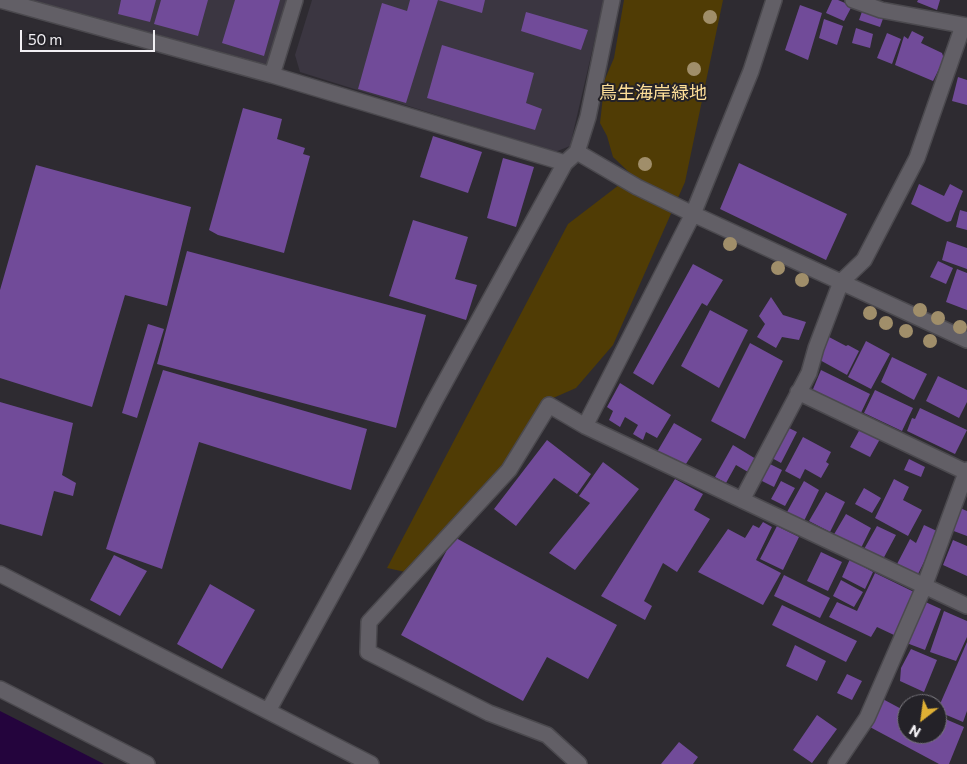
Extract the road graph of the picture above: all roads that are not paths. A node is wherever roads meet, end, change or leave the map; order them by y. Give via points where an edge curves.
1 (0, 0) edge
2 (295, 0) edge
3 (612, 0) edge
4 (774, 0) edge
5 (853, 0) edge
6 (906, 7) edge
7 (965, 26) edge
8 (272, 75) junction
9 (577, 152) junction
10 (565, 163) junction
11 (693, 214) junction
12 (841, 282) junction
13 (967, 340) edge
14 (798, 392) junction
15 (585, 426) junction
16 (966, 471) edge
17 (742, 500) junction
18 (0, 574) edge
19 (924, 587) junction
20 (967, 606) edge
21 (0, 689) edge
22 (268, 711) junction
23 (147, 764) edge
24 (371, 764) edge
25 (579, 764) edge
26 (836, 764) edge

1 - 8 street
2 - 8 street
3 - 9 street via 588,117
4 - 11 street via 751,71
5 - 6 street via 881,10
6 - 7 street
7 - 12 street via 916,158 864,260
8 - 10 street
9 - 10 street
9 - 11 street
10 - 22 street
11 - 12 street
11 - 15 street
12 - 13 street
12 - 14 street via 809,373
14 - 16 street
14 - 17 street
15 - 17 street
15 - 25 street via 549,406 509,470 369,622 368,645 368,652 489,713 547,735
16 - 19 street
17 - 19 street
18 - 22 street
19 - 20 street
19 - 26 street via 867,718
21 - 23 street
22 - 24 street

